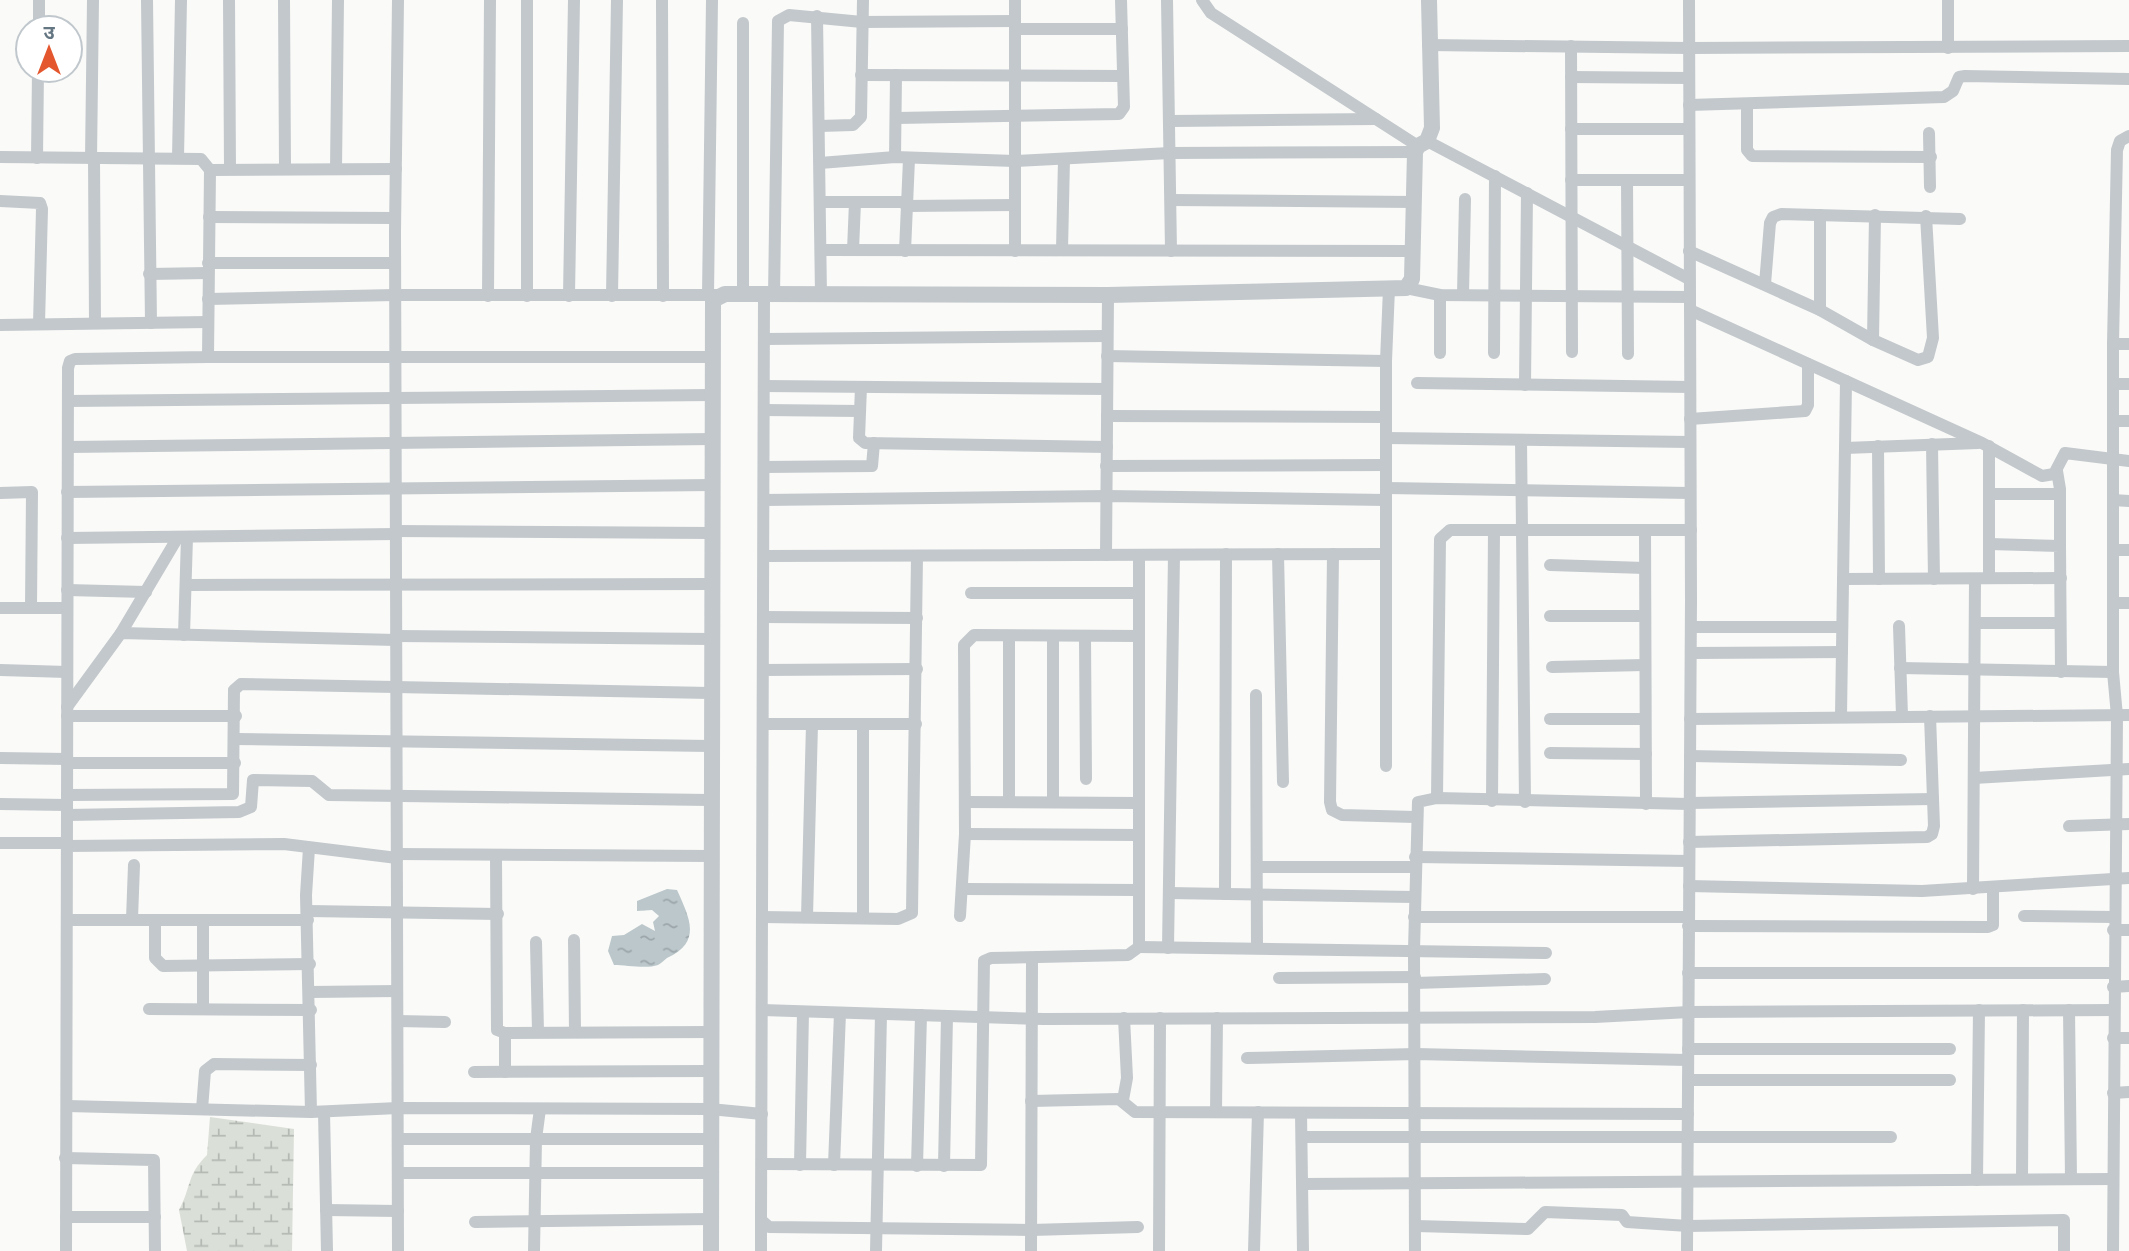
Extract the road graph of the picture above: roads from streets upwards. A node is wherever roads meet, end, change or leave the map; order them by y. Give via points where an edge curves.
1 (93, 0) edge
2 (147, 0) edge
3 (181, 0) edge
4 (229, 0) edge
5 (284, 0) edge
6 (338, 0) edge
7 (398, 0) edge
8 (490, 0) edge
9 (527, 0) edge
10 (574, 0) edge
11 (617, 0) edge
12 (662, 0) edge
13 (712, 0) edge
14 (863, 0) edge
15 (1015, 0) edge
16 (1121, 0) edge
17 (1167, 0) edge
18 (1202, 0) edge
19 (1429, 0) edge
20 (1689, 0) edge
21 (1948, 0) edge
22 (817, 16) junction
23 (862, 22) junction
24 (743, 23) dead end
25 (1015, 25) junction
26 (1122, 29) junction
27 (1428, 44) junction
28 (1572, 46) junction
29 (2129, 46) edge
30 (1689, 48) junction
31 (1948, 48) junction
32 (861, 75) junction
33 (896, 75) junction
34 (1015, 76) junction
35 (1122, 76) junction
36 (1572, 77) junction
37 (1689, 78) junction
38 (2129, 79) edge
39 (38, 84) edge
40 (1747, 104) junction
41 (1689, 105) junction
42 (1015, 115) junction
43 (897, 118) junction
44 (1376, 119) junction
45 (1171, 121) junction
46 (819, 126) junction
47 (1571, 129) junction
48 (1689, 129) junction
49 (1929, 133) dead end
50 (2129, 136) edge
51 (1420, 146) junction
52 (1170, 153) junction
53 (0, 157) edge
54 (148, 157) junction
55 (895, 157) junction
56 (1931, 157) junction
57 (37, 158) junction
58 (178, 158) junction
59 (92, 159) junction
60 (909, 159) junction
61 (1064, 159) junction
62 (1016, 161) junction
63 (820, 163) junction
64 (285, 167) junction
65 (230, 169) junction
66 (336, 169) junction
67 (396, 169) junction
68 (210, 170) junction
69 (1495, 176) junction
70 (1571, 180) junction
71 (1627, 180) junction
72 (1689, 180) junction
73 (1930, 187) dead end
74 (1527, 193) junction
75 (1465, 199) dead end
76 (1171, 200) junction
77 (0, 201) edge
78 (820, 202) junction
79 (855, 202) junction
80 (1414, 202) junction
81 (906, 204) junction
82 (1015, 205) junction
83 (1820, 215) junction
84 (1875, 215) junction
85 (1571, 216) junction
86 (1926, 216) junction
87 (209, 217) junction
88 (396, 219) junction
89 (1960, 219) dead end
90 (1627, 246) junction
91 (821, 250) junction
92 (853, 250) junction
93 (1062, 250) junction
94 (905, 251) junction
95 (1015, 251) junction
96 (1171, 251) junction
97 (1412, 251) junction
98 (1689, 251) junction
99 (396, 262) junction
100 (208, 268) junction
101 (149, 274) junction
102 (1689, 279) junction
103 (1765, 284) junction
104 (1397, 288) junction
105 (396, 295) junction
106 (712, 295) junction
107 (743, 295) junction
108 (1108, 295) junction
109 (1440, 295) junction
110 (1463, 295) junction
111 (1494, 295) junction
112 (488, 296) junction
113 (527, 296) junction
114 (569, 296) junction
115 (612, 296) junction
116 (663, 296) junction
117 (769, 296) junction
118 (821, 296) junction
119 (1526, 296) junction
120 (1571, 296) junction
121 (1627, 296) junction
122 (208, 299) junction
123 (1690, 303) junction
124 (1820, 310) junction
125 (208, 322) junction
126 (95, 323) junction
127 (151, 323) junction
128 (40, 324) junction
129 (0, 325) edge
130 (1107, 336) junction
131 (764, 339) junction
132 (1872, 340) junction
133 (2113, 344) junction
134 (2129, 344) edge
135 (1572, 352) dead end
136 (1440, 353) dead end
137 (1494, 353) dead end
138 (1628, 354) dead end
139 (396, 356) junction
140 (1107, 356) junction
141 (208, 357) junction
142 (712, 357) junction
143 (1386, 361) junction
144 (1808, 363) junction
145 (1846, 381) junction
146 (1417, 383) dead end
147 (2113, 384) junction
148 (2129, 384) edge
149 (1525, 385) junction
150 (764, 386) junction
151 (861, 387) junction
152 (1690, 387) junction
153 (1107, 389) junction
154 (712, 394) junction
155 (396, 396) junction
156 (68, 401) junction
157 (764, 410) junction
158 (860, 411) junction
159 (1107, 416) junction
160 (1386, 417) junction
161 (1690, 419) junction
162 (2113, 421) junction
163 (2129, 421) edge
164 (1386, 438) junction
165 (712, 439) junction
166 (1521, 440) junction
167 (396, 441) junction
168 (1690, 442) junction
169 (874, 443) junction
170 (1931, 444) junction
171 (1985, 444) junction
172 (1878, 446) junction
173 (68, 447) junction
174 (1107, 447) junction
175 (1845, 448) junction
176 (2113, 461) junction
177 (2129, 461) edge
178 (1386, 465) junction
179 (1107, 466) junction
180 (764, 467) junction
181 (2057, 471) junction
182 (711, 485) junction
183 (396, 487) junction
184 (67, 492) junction
185 (1522, 492) junction
186 (0, 493) edge
187 (1690, 493) junction
188 (1386, 494) junction
189 (1989, 494) junction
190 (2060, 494) junction
191 (1107, 496) junction
192 (764, 500) junction
193 (2113, 500) junction
194 (2129, 500) edge
195 (1494, 530) junction
196 (1690, 530) junction
197 (1645, 531) junction
198 (396, 532) junction
199 (1522, 532) junction
200 (711, 533) junction
201 (183, 537) junction
202 (67, 538) junction
203 (1989, 544) junction
204 (2060, 546) junction
205 (2113, 550) junction
206 (2129, 550) edge
207 (1226, 554) junction
208 (1278, 554) junction
209 (1333, 554) junction
210 (1386, 554) junction
211 (1106, 555) junction
212 (1139, 555) junction
213 (1174, 555) junction
214 (764, 556) junction
215 (917, 556) junction
216 (1550, 565) dead end
217 (1645, 568) junction
218 (2061, 578) junction
219 (1843, 579) junction
220 (1879, 579) junction
221 (1934, 579) junction
222 (1982, 579) junction
223 (711, 584) junction
224 (186, 585) junction
225 (396, 585) junction
226 (67, 590) junction
227 (146, 592) junction
228 (971, 593) dead end
229 (1139, 593) junction
230 (2114, 603) junction
231 (2129, 603) edge
232 (0, 608) edge
233 (32, 608) junction
234 (67, 608) junction
235 (1550, 616) dead end
236 (1645, 616) junction
237 (763, 617) junction
238 (917, 618) junction
239 (1975, 623) junction
240 (2060, 623) junction
241 (1899, 626) dead end
242 (1691, 627) junction
243 (1842, 627) junction
244 (121, 633) junction
245 (184, 635) junction
246 (1009, 636) junction
247 (1139, 636) junction
248 (1053, 637) junction
249 (1085, 637) junction
250 (396, 638) junction
251 (710, 639) junction
252 (1842, 652) junction
253 (1691, 653) junction
254 (1645, 666) junction
255 (1552, 667) dead end
256 (1900, 668) junction
257 (917, 669) junction
258 (0, 670) edge
259 (763, 670) junction
260 (1975, 671) junction
261 (67, 672) junction
262 (2061, 672) junction
263 (2113, 672) junction
264 (397, 685) junction
265 (710, 693) junction
266 (1256, 695) dead end
267 (67, 711) junction
268 (2123, 715) edge
269 (236, 716) junction
270 (1841, 716) junction
271 (1902, 716) junction
272 (1930, 716) junction
273 (1974, 716) junction
274 (1550, 719) dead end
275 (1645, 719) junction
276 (1690, 719) junction
277 (763, 724) junction
278 (812, 724) junction
279 (863, 724) junction
280 (916, 724) junction
281 (236, 739) junction
282 (397, 742) junction
283 (710, 746) junction
284 (1550, 753) dead end
285 (1646, 754) junction
286 (1690, 756) junction
287 (0, 758) edge
288 (1901, 760) dead end
289 (67, 761) junction
290 (235, 763) junction
291 (1386, 766) dead end
292 (2122, 770) edge
293 (1974, 778) junction
294 (1086, 779) dead end
295 (235, 780) junction
296 (253, 780) junction
297 (1283, 782) dead end
298 (397, 798) junction
299 (1437, 798) junction
300 (1933, 799) junction
301 (710, 800) junction
302 (1492, 801) junction
303 (965, 802) junction
304 (1009, 802) junction
305 (1525, 802) junction
306 (1053, 803) junction
307 (1138, 803) junction
308 (1689, 803) junction
309 (0, 804) edge
310 (1646, 804) junction
311 (67, 805) junction
312 (1415, 817) junction
313 (2123, 824) edge
314 (2069, 827) dead end
315 (965, 834) junction
316 (1138, 835) junction
317 (1689, 842) junction
318 (0, 843) edge
319 (67, 845) junction
320 (309, 848) junction
321 (397, 856) junction
322 (496, 856) junction
323 (710, 856) junction
324 (1689, 861) junction
325 (1415, 862) junction
326 (134, 865) dead end
327 (1257, 867) junction
328 (2123, 878) edge
329 (1689, 886) junction
330 (963, 889) junction
331 (1973, 889) junction
332 (1993, 889) junction
333 (1137, 890) junction
334 (1169, 893) junction
335 (1225, 894) junction
336 (1257, 896) junction
337 (1415, 897) junction
338 (399, 913) junction
339 (498, 914) junction
340 (308, 915) junction
341 (960, 916) dead end
342 (2024, 916) dead end
343 (762, 917) junction
344 (807, 917) junction
345 (1414, 917) junction
346 (863, 918) junction
347 (132, 919) junction
348 (67, 920) junction
349 (155, 920) junction
350 (203, 920) junction
351 (1688, 921) junction
352 (2114, 924) junction
353 (2129, 930) edge
354 (574, 940) dead end
355 (536, 942) dead end
356 (1139, 947) junction
357 (1168, 947) junction
358 (1257, 948) junction
359 (1414, 950) junction
360 (1546, 953) dead end
361 (1032, 958) junction
362 (310, 964) junction
363 (203, 965) junction
364 (1688, 973) junction
365 (2113, 973) junction
366 (1279, 978) dead end
367 (1545, 979) dead end
368 (1415, 980) junction
369 (2129, 986) edge
370 (2113, 987) junction
371 (397, 991) junction
372 (310, 992) junction
373 (149, 1009) dead end
374 (203, 1009) junction
375 (310, 1010) junction
376 (762, 1010) junction
377 (1979, 1010) junction
378 (2023, 1010) junction
379 (2069, 1010) junction
380 (2113, 1010) junction
381 (803, 1012) junction
382 (1689, 1012) junction
383 (840, 1013) junction
384 (881, 1014) junction
385 (920, 1015) junction
386 (947, 1016) junction
387 (983, 1017) junction
388 (1031, 1018) junction
389 (1124, 1018) junction
390 (1160, 1018) junction
391 (1217, 1018) junction
392 (1416, 1018) junction
393 (398, 1021) junction
394 (445, 1022) dead end
395 (538, 1032) junction
396 (575, 1032) junction
397 (711, 1032) junction
398 (505, 1033) junction
399 (2113, 1038) junction
400 (2129, 1038) edge
401 (1950, 1049) dead end
402 (1416, 1054) junction
403 (1688, 1055) junction
404 (1247, 1058) dead end
405 (311, 1065) junction
406 (711, 1071) junction
407 (474, 1072) dead end
408 (505, 1072) junction
409 (1688, 1080) junction
410 (1950, 1080) dead end
411 (2129, 1092) edge
412 (2113, 1093) junction
413 (1123, 1100) junction
414 (1031, 1101) junction
415 (67, 1106) junction
416 (398, 1108) junction
417 (540, 1109) junction
418 (710, 1109) junction
419 (202, 1110) junction
420 (318, 1112) junction
421 (1160, 1112) junction
422 (1216, 1112) junction
423 (1258, 1112) junction
424 (1301, 1113) junction
425 (1415, 1113) junction
426 (762, 1114) junction
427 (1688, 1114) junction
428 (1302, 1136) junction
429 (1891, 1137) dead end
430 (1415, 1138) junction
431 (1688, 1138) junction
432 (398, 1139) junction
433 (536, 1139) junction
434 (710, 1139) junction
435 (65, 1158) junction
436 (762, 1164) junction
437 (800, 1165) junction
438 (834, 1165) junction
439 (877, 1166) junction
440 (917, 1166) junction
441 (944, 1166) junction
442 (710, 1172) junction
443 (398, 1173) junction
444 (534, 1173) junction
445 (2071, 1179) junction
446 (2113, 1179) junction
447 (1977, 1180) junction
448 (2022, 1180) junction
449 (1688, 1182) junction
450 (1303, 1184) junction
451 (1414, 1184) junction
452 (326, 1210) junction
453 (398, 1211) junction
454 (66, 1217) junction
455 (155, 1217) junction
456 (711, 1219) junction
457 (761, 1220) junction
458 (535, 1221) junction
459 (475, 1222) dead end
460 (1416, 1226) junction
461 (1688, 1226) junction
462 (1138, 1227) dead end
463 (876, 1228) junction
464 (1031, 1230) junction
465 (66, 1251) edge
466 (155, 1251) edge
467 (327, 1251) edge
468 (398, 1251) edge
469 (534, 1251) edge
470 (711, 1251) edge
471 (761, 1251) edge
472 (876, 1251) edge
473 (1031, 1251) edge
474 (1159, 1251) edge
475 (1254, 1251) edge
476 (1303, 1251) edge
477 (1415, 1251) edge
478 (1688, 1251) edge
479 (2064, 1251) edge
480 (2113, 1251) edge

1 - 59 street
2 - 54 street
3 - 58 street
4 - 65 street
5 - 64 street
6 - 66 street
7 - 67 street
8 - 112 street
9 - 113 street
10 - 114 street
11 - 115 street
12 - 116 street
13 - 106 street
14 - 23 street
15 - 25 street
16 - 26 street
17 - 45 street
18 - 44 street via 1211,13
19 - 27 street
20 - 30 street
21 - 31 street
22 - 23 street
22 - 46 street
22 - 117 street via 789,15 778,20
23 - 25 street
23 - 32 street
24 - 107 street
25 - 26 street
25 - 34 street
26 - 35 street
27 - 28 street
27 - 51 street via 1432,128
28 - 30 street
28 - 36 street
29 - 31 street
30 - 31 street
30 - 37 street
32 - 33 street
32 - 46 street via 858,122
33 - 34 street
33 - 43 street
34 - 35 street
34 - 42 street
35 - 42 street via 1124,107 1119,114
36 - 37 street
36 - 47 street
37 - 41 street
38 - 40 street via 1959,77 1953,91 1944,97
39 - 57 street
40 - 41 street
40 - 56 street via 1747,150 1752,156
41 - 48 street
42 - 43 street
42 - 62 street
43 - 55 street
44 - 45 street
44 - 51 street
45 - 52 street
46 - 63 street
47 - 48 street
47 - 70 street
48 - 72 street
49 - 56 street
50 - 133 street via 2120,141 2117,150
51 - 52 street
51 - 69 street
51 - 80 street
52 - 61 street
52 - 76 street
53 - 57 street
54 - 58 street
54 - 59 street
54 - 101 street
55 - 60 street
55 - 63 street
56 - 73 street
57 - 59 street
58 - 68 street via 201,159
59 - 126 street
60 - 62 street
60 - 81 street
61 - 62 street
61 - 93 street
62 - 82 street
63 - 78 street
64 - 65 street
64 - 66 street
65 - 68 street
66 - 67 street
67 - 88 street
68 - 87 street
69 - 74 street
69 - 111 street
70 - 71 street
70 - 85 street
71 - 72 street
71 - 90 street
72 - 98 street
74 - 85 street
74 - 119 street
75 - 110 street
76 - 80 street
76 - 96 street
77 - 128 street via 34,201 42,209
78 - 79 street
78 - 91 street
79 - 81 street
79 - 92 street
80 - 97 street
81 - 82 street
81 - 94 street
82 - 95 street
83 - 84 street
83 - 103 street via 1773,217
83 - 124 street
84 - 86 street
84 - 132 street
85 - 90 street
85 - 120 street
86 - 89 street
86 - 132 street via 1928,357 1918,360
87 - 88 street
87 - 100 street
88 - 99 street
90 - 102 street
90 - 121 street
91 - 92 street
91 - 118 street
92 - 94 street
93 - 95 street
93 - 96 street
94 - 95 street
96 - 97 street
97 - 104 street via 1412,279
98 - 102 street
98 - 103 street
99 - 100 street
99 - 105 street
100 - 101 street
100 - 122 street
101 - 127 street
102 - 123 street
103 - 124 street
104 - 108 street
104 - 109 street
104 - 143 street
105 - 112 street
105 - 122 street
105 - 139 street
106 - 107 street
106 - 116 street
106 - 142 street
107 - 117 street
108 - 118 street
108 - 130 street
109 - 110 street
109 - 136 street
110 - 111 street
111 - 119 street
111 - 137 street
112 - 113 street
113 - 114 street
114 - 115 street
115 - 116 street
117 - 118 street
117 - 131 street
119 - 120 street
119 - 149 street
120 - 121 street
120 - 135 street
121 - 123 street
121 - 138 street
122 - 125 street
123 - 144 street
123 - 152 street
124 - 132 street
125 - 127 street
125 - 141 street
126 - 127 street
126 - 128 street
128 - 129 street
130 - 131 street
130 - 140 street
131 - 150 street
133 - 134 street
133 - 147 street
139 - 141 street
139 - 142 street
139 - 155 street
140 - 143 street
140 - 153 street
141 - 156 street via 75,359 68,368
142 - 154 street
143 - 160 street
144 - 145 street
144 - 161 street via 1805,411
145 - 171 street
145 - 175 street
146 - 149 street
147 - 148 street
147 - 162 street
149 - 152 street
150 - 151 street
150 - 157 street
151 - 153 street
151 - 158 street
152 - 161 street
153 - 159 street
154 - 155 street
154 - 165 street
155 - 156 street
155 - 167 street
156 - 173 street
157 - 158 street
157 - 180 street
158 - 169 street via 859,438
159 - 160 street
159 - 174 street
160 - 164 street
161 - 168 street
162 - 163 street
162 - 176 street
164 - 166 street
164 - 178 street
165 - 167 street
165 - 182 street
166 - 168 street
166 - 185 street
167 - 173 street
167 - 183 street
168 - 187 street
169 - 174 street
169 - 180 street via 872,466
170 - 171 street
170 - 172 street
170 - 221 street
171 - 181 street via 2042,476
171 - 189 street
172 - 175 street
172 - 220 street
173 - 184 street
174 - 179 street
175 - 219 street
176 - 177 street
176 - 181 street via 2065,453
176 - 193 street
178 - 179 street
178 - 188 street
179 - 191 street
180 - 192 street
181 - 190 street
182 - 183 street
182 - 200 street
183 - 184 street
183 - 198 street
184 - 202 street
185 - 187 street
185 - 188 street
185 - 199 street
186 - 233 street via 32,492
187 - 196 street
188 - 191 street
188 - 210 street
189 - 190 street
189 - 203 street
190 - 204 street
191 - 192 street
191 - 211 street
192 - 214 street
193 - 194 street
193 - 205 street
195 - 199 street
195 - 299 street via 1450,530 1440,539
195 - 302 street
196 - 197 street
196 - 242 street
197 - 199 street
197 - 217 street
198 - 200 street
198 - 201 street
198 - 225 street
199 - 305 street
200 - 223 street
201 - 202 street
201 - 224 street
201 - 227 street
202 - 226 street
203 - 204 street
203 - 222 street
204 - 218 street
205 - 206 street
205 - 230 street
207 - 208 street
207 - 213 street
207 - 335 street
208 - 209 street
208 - 297 street
209 - 210 street
209 - 312 street via 1329,802 1332,810 1342,815
210 - 291 street
211 - 212 street
211 - 215 street
212 - 213 street
212 - 229 street
213 - 334 street
214 - 215 street
214 - 237 street
215 - 238 street
216 - 217 street
217 - 236 street
218 - 222 street
218 - 240 street
219 - 220 street
219 - 243 street
220 - 221 street
221 - 222 street
222 - 239 street
223 - 225 street
223 - 251 street
224 - 225 street
224 - 245 street
225 - 250 street
226 - 227 street
226 - 234 street
227 - 244 street
228 - 229 street
229 - 247 street
230 - 231 street
230 - 263 street
232 - 233 street
233 - 234 street
234 - 261 street
235 - 236 street
236 - 254 street
237 - 238 street
237 - 259 street
238 - 257 street
239 - 240 street
239 - 260 street
240 - 262 street
241 - 256 street
242 - 243 street
242 - 253 street
243 - 252 street
244 - 245 street
244 - 267 street
245 - 250 street
246 - 248 street
246 - 303 street via 974,635 964,645
246 - 304 street
247 - 249 street
247 - 307 street
248 - 249 street
248 - 306 street
249 - 294 street
250 - 251 street
250 - 264 street
251 - 265 street
252 - 253 street
252 - 270 street
253 - 276 street
254 - 255 street
254 - 275 street
256 - 260 street
256 - 271 street
257 - 259 street
257 - 280 street
258 - 261 street
259 - 277 street
260 - 262 street
260 - 273 street
261 - 267 street
262 - 263 street
263 - 268 street
264 - 265 street
264 - 269 street via 241,684 234,690
264 - 282 street
265 - 283 street
266 - 327 street
267 - 269 street
267 - 289 street
268 - 273 street
268 - 292 street
269 - 281 street
270 - 271 street
270 - 276 street
271 - 272 street
272 - 273 street
272 - 300 street
273 - 293 street
274 - 275 street
275 - 285 street
276 - 286 street
277 - 278 street
277 - 343 street
278 - 279 street
278 - 344 street
279 - 280 street
279 - 346 street
280 - 346 street via 914,907 907,917
281 - 282 street
281 - 290 street
282 - 283 street
282 - 298 street
283 - 301 street
284 - 285 street
285 - 310 street
286 - 288 street
286 - 308 street
287 - 289 street
289 - 290 street
289 - 311 street
290 - 295 street
292 - 293 street
292 - 313 street
293 - 331 street
295 - 296 street
295 - 311 street via 230,795
296 - 298 street via 312,781 329,795
296 - 311 street via 251,807 239,812
298 - 301 street
298 - 321 street
299 - 302 street
299 - 312 street via 1418,802
300 - 308 street
300 - 317 street via 1934,826 1927,837
301 - 323 street
302 - 305 street
303 - 304 street
303 - 315 street
304 - 306 street
305 - 310 street
306 - 307 street
307 - 316 street
308 - 310 street
308 - 317 street
309 - 311 street
311 - 319 street
312 - 325 street
313 - 314 street
313 - 328 street
315 - 316 street
315 - 330 street
316 - 333 street
317 - 324 street
318 - 319 street
319 - 320 street via 284,844
319 - 348 street
320 - 321 street
320 - 340 street
321 - 322 street
321 - 338 street
322 - 323 street
322 - 339 street
323 - 397 street
324 - 325 street
324 - 329 street
325 - 327 street
325 - 337 street
326 - 347 street
327 - 336 street
328 - 332 street
328 - 352 street
329 - 331 street
329 - 351 street
330 - 333 street
330 - 341 street
331 - 332 street
332 - 351 street via 1995,920 1988,927
333 - 356 street
334 - 335 street
334 - 357 street
335 - 336 street
336 - 337 street
336 - 358 street
337 - 345 street
338 - 339 street
338 - 340 street
338 - 371 street
339 - 398 street via 495,1025
340 - 350 street
340 - 362 street
342 - 352 street
343 - 344 street
343 - 376 street
344 - 346 street
345 - 351 street
345 - 359 street
347 - 348 street
347 - 349 street
348 - 415 street
349 - 350 street
349 - 363 street via 158,963 163,967
350 - 363 street
351 - 364 street
352 - 353 street
352 - 365 street
354 - 396 street
355 - 395 street
356 - 357 street
356 - 361 street via 1128,956
357 - 358 street
358 - 359 street
359 - 360 street
359 - 368 street
361 - 387 street via 984,961
361 - 388 street
362 - 363 street
362 - 372 street
363 - 374 street
364 - 365 street
364 - 382 street
365 - 370 street
366 - 368 street
367 - 368 street
368 - 392 street
369 - 370 street
370 - 380 street
371 - 372 street
371 - 393 street
372 - 375 street
373 - 374 street
374 - 375 street
375 - 405 street
376 - 381 street
376 - 426 street
377 - 378 street
377 - 382 street
377 - 447 street
378 - 379 street
378 - 448 street
379 - 380 street
379 - 445 street
380 - 399 street
381 - 383 street
381 - 437 street
382 - 392 street
382 - 403 street
383 - 384 street
383 - 438 street
384 - 385 street
384 - 439 street
385 - 386 street
385 - 440 street
386 - 387 street
386 - 441 street
387 - 388 street
387 - 441 street via 983,1161 975,1167
388 - 389 street
388 - 414 street
389 - 390 street
389 - 413 street via 1127,1078
390 - 391 street
390 - 421 street
391 - 392 street
391 - 422 street
392 - 402 street
393 - 394 street
393 - 416 street
395 - 396 street
395 - 398 street
396 - 397 street
397 - 406 street
398 - 408 street
399 - 400 street
399 - 412 street
401 - 403 street
402 - 403 street
402 - 404 street
402 - 425 street
403 - 409 street
405 - 419 street via 208,1066
405 - 420 street
406 - 408 street
406 - 418 street
407 - 408 street
409 - 410 street
409 - 427 street
411 - 412 street
412 - 446 street
413 - 414 street
413 - 421 street via 1130,1111
414 - 464 street
415 - 419 street
415 - 435 street
416 - 417 street
416 - 420 street
416 - 432 street
417 - 418 street
417 - 433 street
418 - 426 street
418 - 434 street
419 - 420 street
420 - 452 street
421 - 422 street
421 - 474 street
422 - 423 street
423 - 424 street
423 - 475 street
424 - 425 street
424 - 428 street
425 - 427 street
425 - 430 street
426 - 436 street
427 - 431 street
428 - 430 street
428 - 450 street
429 - 431 street
430 - 431 street
430 - 451 street
431 - 449 street
432 - 433 street
432 - 443 street
433 - 434 street
433 - 444 street
434 - 442 street
435 - 454 street
435 - 455 street via 155,1160
436 - 437 street
436 - 457 street
437 - 438 street
438 - 439 street
439 - 440 street
439 - 463 street
440 - 441 street
442 - 444 street
442 - 456 street
443 - 444 street
443 - 453 street
444 - 458 street
445 - 446 street
445 - 448 street
446 - 480 street
447 - 448 street
447 - 449 street
449 - 451 street
449 - 461 street
450 - 451 street
450 - 476 street
451 - 460 street
452 - 453 street
452 - 467 street
453 - 468 street
454 - 455 street
454 - 465 street
455 - 466 street
456 - 458 street
456 - 470 street
457 - 463 street via 769,1227
457 - 471 street
458 - 459 street
458 - 469 street
460 - 461 street via 1528,1229 1545,1212 1622,1215 1626,1222
460 - 477 street
461 - 478 street
461 - 479 street via 2064,1220
462 - 464 street
463 - 464 street
463 - 472 street
464 - 473 street

